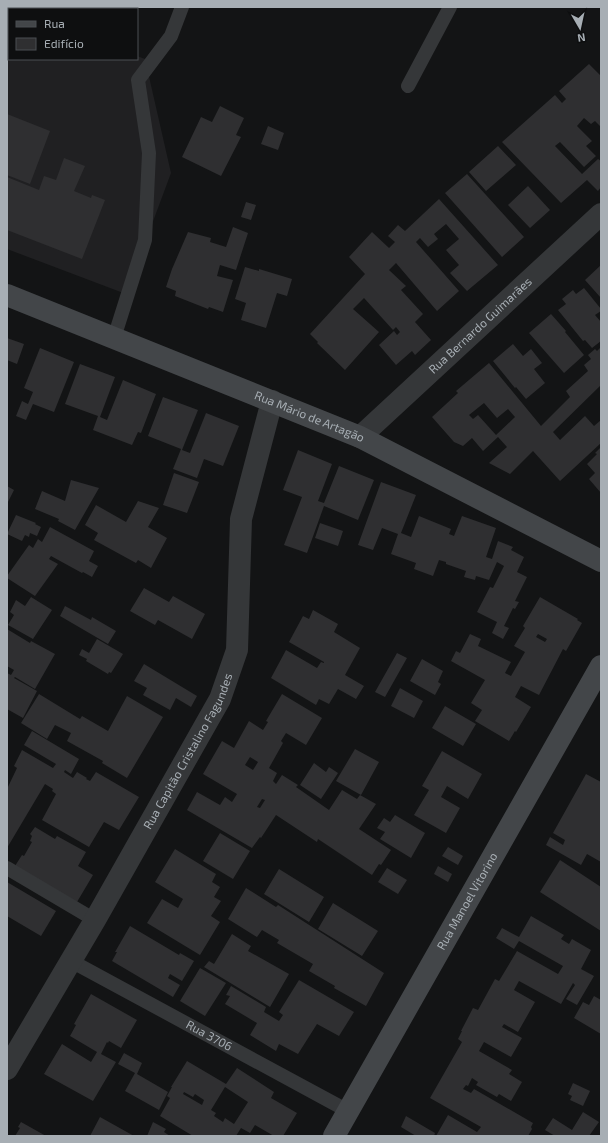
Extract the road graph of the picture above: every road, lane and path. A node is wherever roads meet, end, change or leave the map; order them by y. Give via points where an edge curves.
1 (182, 7) edge
2 (450, 7) edge
3 (408, 86) dead end
4 (601, 214) edge
5 (7, 295) edge
6 (114, 338) junction
7 (272, 401) junction
8 (360, 437) junction
9 (601, 561) edge
10 (601, 666) edge
11 (7, 868) edge
12 (95, 920) junction
13 (71, 961) junction
14 (7, 1069) edge
15 (348, 1111) junction
16 (334, 1136) edge

1 - 6 lane via 171,36 138,80 149,153 146,240
2 - 3 lane
4 - 8 street, Rua Bernardo Guimarães
5 - 6 street, Rua Mário de Artagão
6 - 7 street, Rua Mário de Artagão
7 - 8 street, Rua Mário de Artagão
7 - 12 street, Rua Capitão Cristalino Fagundes via 241,519 237,650 220,699
8 - 9 street, Rua Mário de Artagão
10 - 15 street, Rua Manoel Vitorino
11 - 12 lane
12 - 13 street, Rua Capitão Cristalino Fagundes
13 - 14 street, Rua Capitão Cristalino Fagundes
13 - 15 lane, Rua 3706
15 - 16 street, Rua Manoel Vitorino

